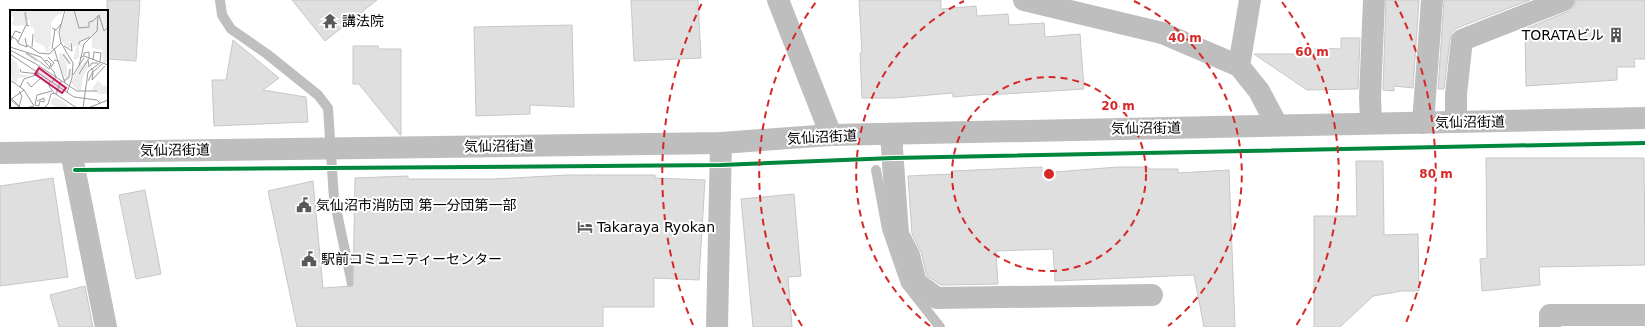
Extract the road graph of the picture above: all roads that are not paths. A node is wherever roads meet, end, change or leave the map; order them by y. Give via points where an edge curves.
1 (778, 0) edge
2 (1024, 0) edge
3 (1250, 0) edge
4 (1374, 0) edge
5 (1432, 0) edge
6 (1564, 0) edge
7 (1239, 66) junction
8 (1645, 118) edge
9 (1456, 122) junction
10 (1371, 123) junction
11 (1423, 123) junction
12 (1277, 125) junction
13 (892, 134) junction
14 (831, 135) junction
15 (721, 143) junction
16 (71, 152) junction
17 (0, 153) edge
18 (1152, 296) dead end
19 (1645, 315) edge
20 (106, 327) edge
21 (718, 327) edge
22 (1550, 327) edge

1 - 14 street
2 - 7 street via 1162,34
3 - 7 street
4 - 10 street
5 - 11 street
6 - 9 street via 1462,40 1456,94
7 - 12 street via 1259,90
8 - 9 street, 気仙沼街道
9 - 11 street, 気仙沼街道
10 - 11 street, 気仙沼街道
10 - 12 street, 気仙沼街道
12 - 13 street, 気仙沼街道
13 - 14 street, 気仙沼街道
13 - 18 street via 898,234 909,255 916,283 937,298
14 - 15 street, 気仙沼街道
15 - 16 street, 気仙沼街道
15 - 21 street
16 - 17 street, 気仙沼街道
16 - 20 street
19 - 22 street via 1550,315

